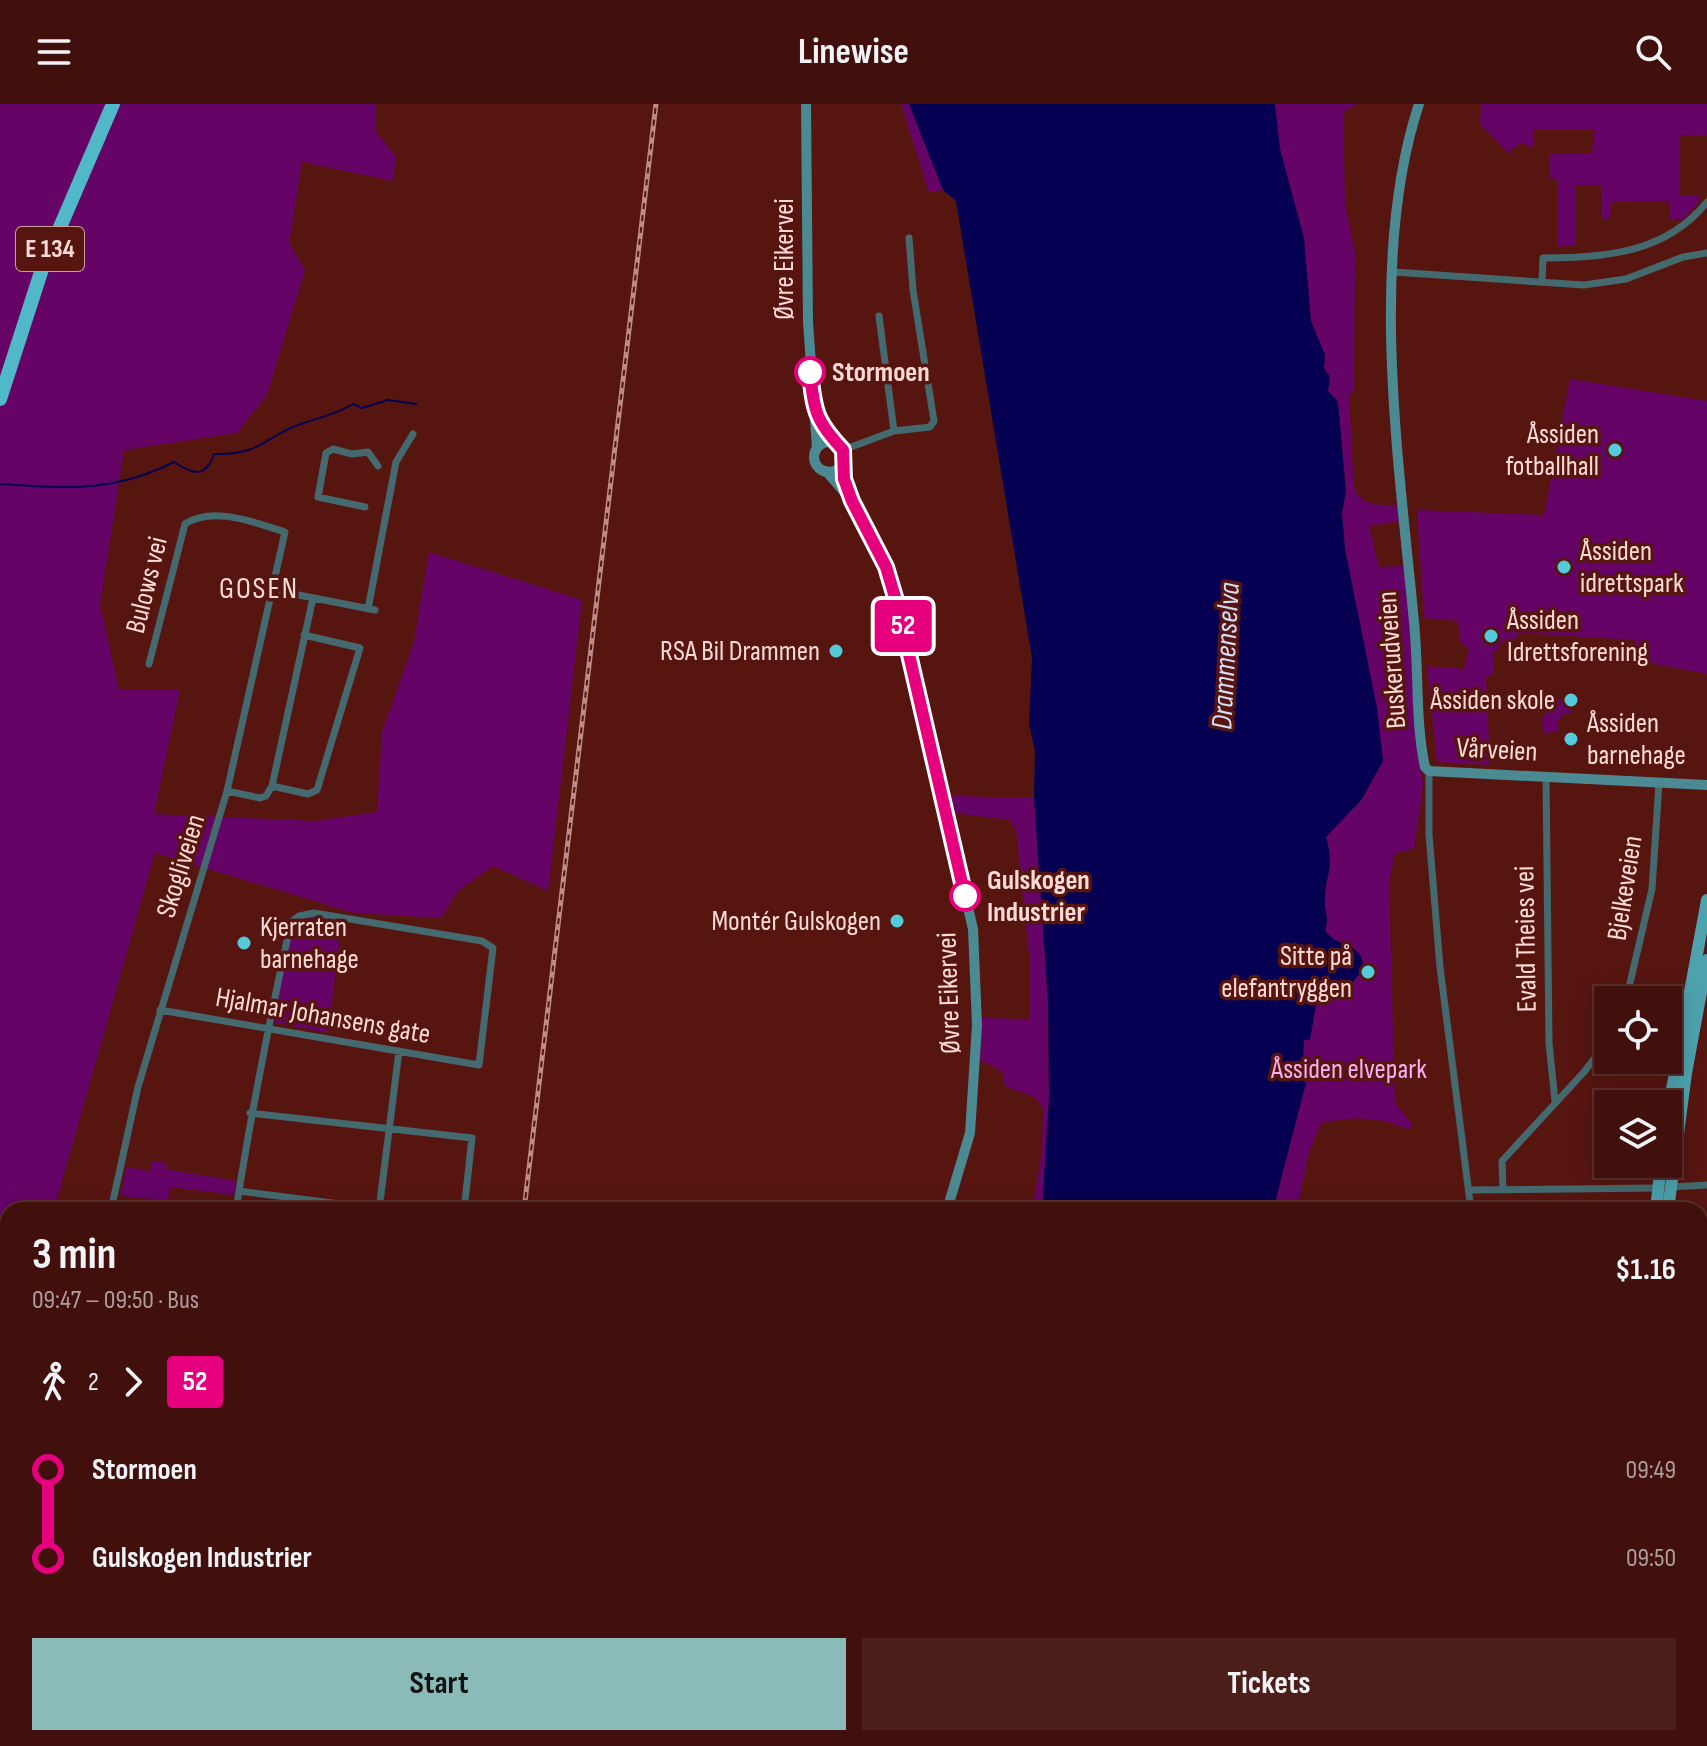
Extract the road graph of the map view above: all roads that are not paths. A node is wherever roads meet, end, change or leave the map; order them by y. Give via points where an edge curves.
1 (107, 104) edge
2 (113, 104) edge
3 (806, 104) edge
4 (1419, 104) edge
5 (1707, 202) edge
6 (909, 238) dead end
7 (1707, 253) edge
8 (1394, 272) junction
9 (1542, 282) junction
10 (879, 316) dead end
11 (0, 377) edge
12 (0, 399) edge
13 (816, 413) junction
14 (894, 431) junction
15 (413, 434) dead end
16 (831, 442) junction
17 (817, 448) junction
18 (843, 450) junction
19 (842, 464) junction
20 (378, 466) dead end
21 (826, 471) junction
22 (852, 501) junction
23 (365, 507) dead end
24 (285, 532) joint
25 (273, 590) junction
26 (313, 598) junction
27 (304, 635) junction
28 (149, 664) dead end
29 (1429, 771) junction
30 (1546, 776) junction
31 (1659, 783) junction
32 (1707, 785) edge
33 (272, 786) junction
34 (227, 791) junction
35 (1707, 900) edge
36 (1707, 960) edge
37 (1629, 986) edge
38 (160, 1010) junction
39 (267, 1028) junction
40 (399, 1051) junction
41 (1594, 1057) edge
42 (1672, 1090) edge
43 (1555, 1101) junction
44 (250, 1113) junction
45 (389, 1128) junction
46 (1663, 1178) edge
47 (1707, 1185) edge
48 (1664, 1187) junction
49 (1470, 1190) junction
50 (1503, 1190) junction
51 (239, 1191) junction
52 (112, 1202) edge
53 (237, 1202) edge
54 (325, 1202) edge
55 (380, 1202) edge
56 (465, 1202) edge
57 (949, 1202) edge
58 (1471, 1202) edge
59 (1659, 1202) edge
60 (1667, 1202) edge

1 - 11 highway, E 134 via 37,266
2 - 12 highway, E 134 via 42,269
3 - 13 main road, Øvre Eikervei via 808,322
4 - 8 main road, Buskerudveien via 1404,153
5 - 9 street via 1675,232 1634,251 1543,258
6 - 14 street via 934,421 930,427
7 - 9 street via 1613,281
8 - 9 street
8 - 29 main road, Buskerudveien via 1400,458 1424,762
10 - 14 street
13 - 16 main road, Øvre Eikervei
13 - 17 main road, Øvre Eikervei
14 - 18 street
15 - 26 street via 396,462 372,609
16 - 17 main road
16 - 18 main road
17 - 21 main road via 815,462
18 - 19 main road
19 - 21 main road
19 - 22 main road, Øvre Eikervei
20 - 23 street via 368,452 326,453 318,497
21 - 22 main road, Øvre Eikervei
22 - 57 main road, Øvre Eikervei via 894,589 973,929 977,1025 970,1133
24 - 25 street, Skogliveien
24 - 28 street, Bulows vei via 239,518 197,516 185,524
25 - 26 street
25 - 34 street, Skogliveien
26 - 27 street
27 - 33 street
27 - 33 street via 360,648 321,785 308,794
29 - 30 main road, Vårveien
29 - 49 street, Buskerudveien via 1440,967
30 - 31 main road, Vårveien
30 - 43 street, Evald Theies vei via 1549,1043
31 - 32 main road, Vårveien
31 - 37 street, Bjelkeveien via 1652,889
33 - 34 street via 260,798
34 - 38 street, Skogliveien
35 - 42 main road
36 - 48 main road
38 - 39 street, Hjalmar Johansens gate
38 - 52 street, Skogliveien
39 - 40 street, Hjalmar Johansens gate
39 - 40 street, Hjalmar Johansens gate via 291,922 299,916 314,913 489,943 494,953 479,1065
39 - 44 street
40 - 45 street
41 - 43 street
43 - 50 street via 1502,1161
44 - 45 street
44 - 51 street
45 - 55 street
45 - 56 street via 472,1138
46 - 48 main road
47 - 48 street
48 - 50 street
48 - 59 main road
48 - 60 main road
49 - 50 street
49 - 58 street, Buskerudveien
51 - 53 street
51 - 54 street

